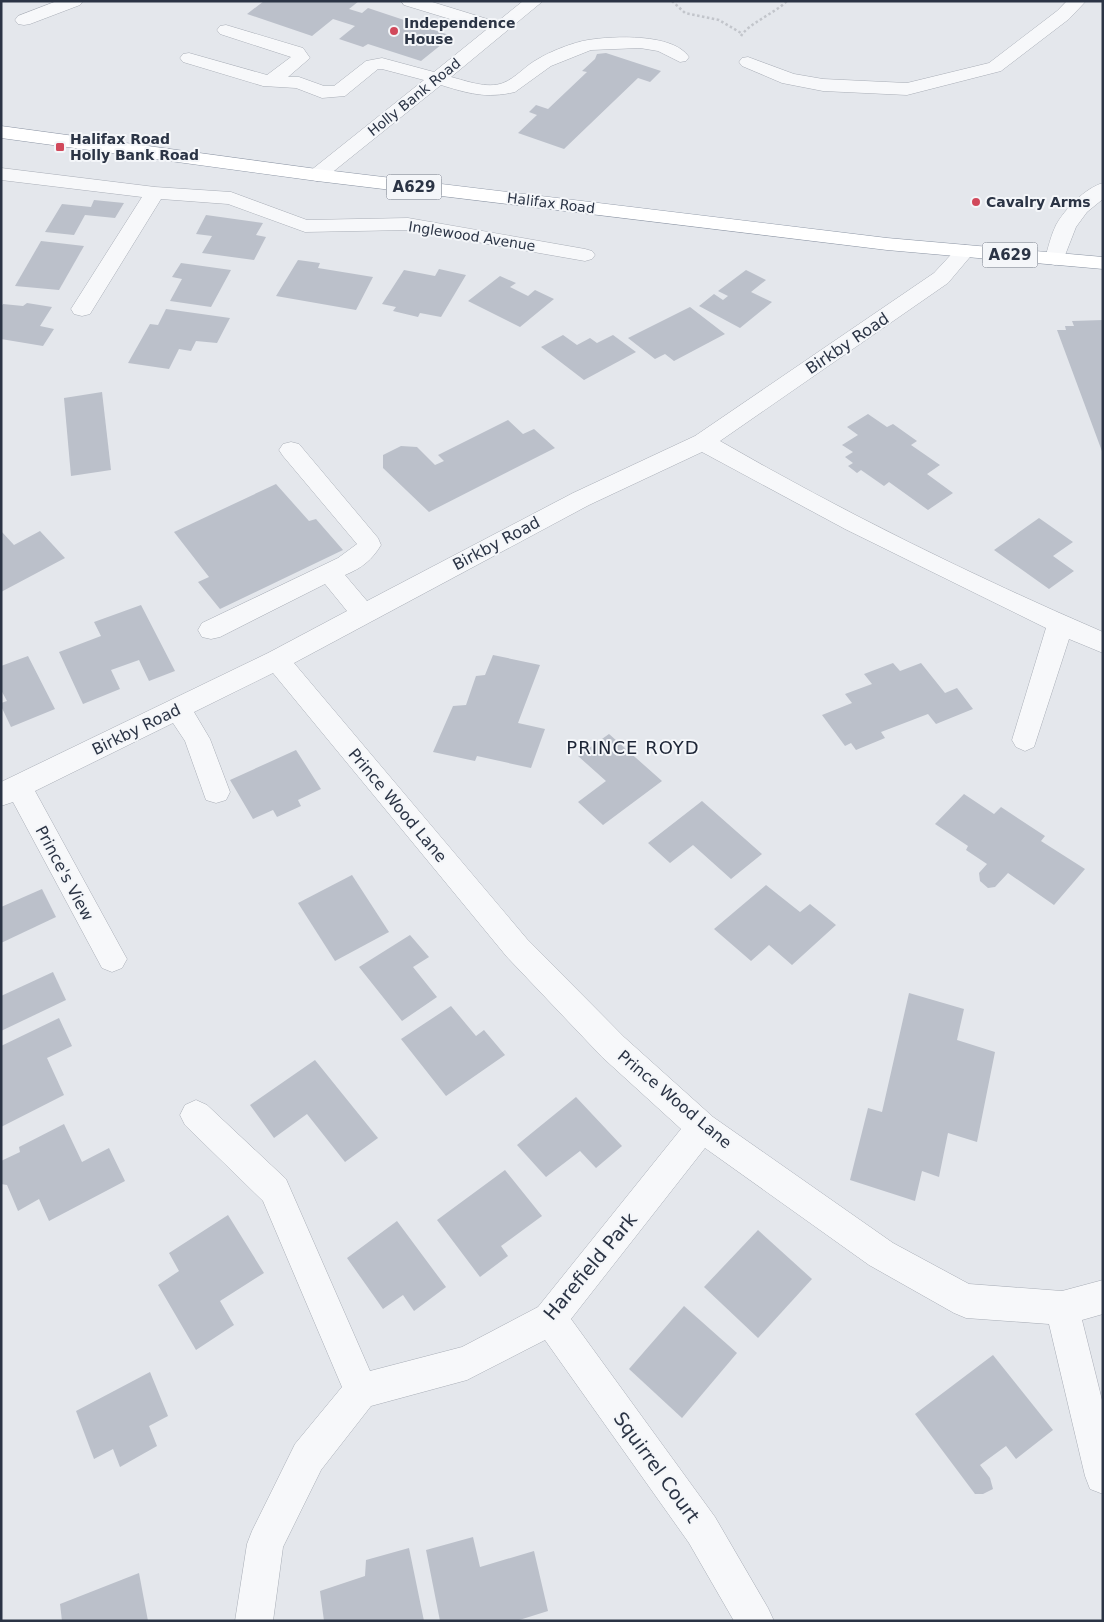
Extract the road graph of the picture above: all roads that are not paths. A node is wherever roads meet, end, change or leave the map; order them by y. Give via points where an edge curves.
1 (74, 1) edge
2 (410, 1) edge
3 (534, 1) edge
4 (1077, 1) edge
5 (24, 20) dead end
6 (500, 29) junction
7 (226, 30) dead end
8 (680, 57) dead end
9 (189, 58) dead end
10 (748, 62) road end
11 (437, 79) junction
12 (270, 82) junction
13 (1, 132) edge
14 (1, 174) edge
15 (316, 175) junction
16 (1103, 188) edge
17 (155, 193) junction
18 (965, 251) junction
19 (585, 255) dead end
20 (1055, 259) junction
21 (1103, 263) edge
22 (82, 309) dead end
23 (703, 442) junction
24 (291, 450) dead end
25 (329, 572) junction
26 (363, 613) junction
27 (1060, 625) junction
28 (211, 630) dead end
29 (1103, 643) edge
30 (277, 660) junction
31 (178, 708) junction
32 (1025, 740) dead end
33 (10, 791) edge
34 (216, 792) dead end
35 (112, 959) dead end
36 (196, 1114) dead end
37 (702, 1127) junction
38 (1103, 1296) edge
39 (1062, 1308) junction
40 (550, 1319) junction
41 (361, 1391) junction
42 (1103, 1476) edge
43 (254, 1621) edge
44 (754, 1621) edge

1 - 5 street
2 - 6 street
3 - 6 street, Holly Bank Road
4 - 10 street via 995,67 907,88 823,85 789,79
6 - 11 street, Holly Bank Road
7 - 12 street via 297,52 301,58
8 - 11 street via 663,47 588,45 545,62 508,88 479,90
9 - 12 street
11 - 12 street via 382,63 372,65 338,92 322,92 298,83
11 - 15 street, Holly Bank Road
13 - 15 highway, Halifax Road / A629
14 - 17 street, Inglewood Avenue
15 - 18 highway, Halifax Road / A629
16 - 20 street via 1080,208 1066,226
17 - 19 street, Inglewood Avenue via 231,198 305,226 408,224
17 - 22 street
18 - 20 highway, Halifax Road / A629
18 - 23 street, Birkby Road via 941,278
20 - 21 highway, Halifax Road / A629
23 - 26 street, Birkby Road via 580,499
23 - 27 street via 905,550
24 - 25 street via 369,545 357,558
25 - 26 street
25 - 28 street
26 - 30 street, Birkby Road
27 - 29 street
27 - 32 street
30 - 31 street, Birkby Road
30 - 37 street, Prince Wood Lane via 517,948 613,1047
31 - 33 street, Birkby Road
31 - 34 street via 197,739
33 - 35 street, Prince's View
36 - 41 street via 275,1190
37 - 39 street, Prince Wood Lane via 881,1254 966,1301
37 - 40 street, Harefield Park
38 - 39 street
39 - 42 street
40 - 41 street, Harefield Park via 468,1363
40 - 44 street, Squirrel Court via 702,1530
41 - 43 street via 308,1457 265,1544

